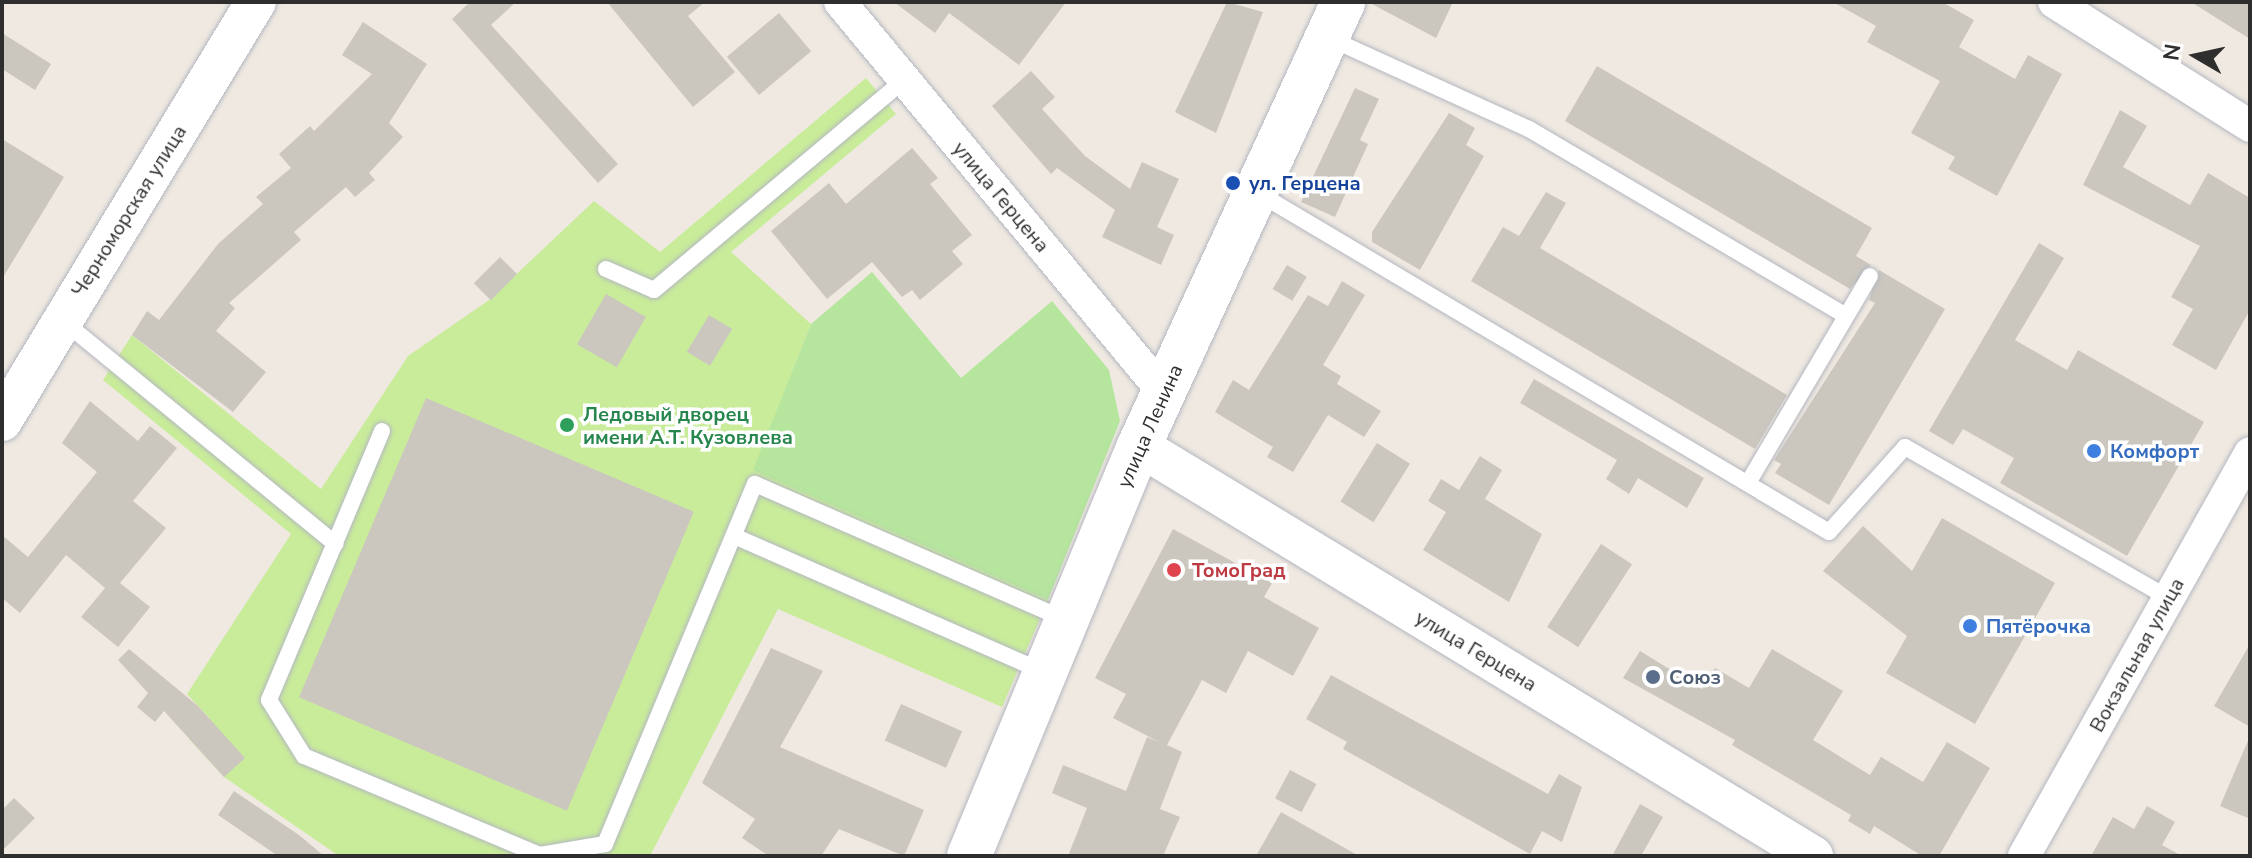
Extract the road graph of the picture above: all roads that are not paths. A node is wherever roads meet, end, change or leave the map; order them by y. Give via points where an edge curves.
1 (256, 2) edge
2 (840, 2) edge
3 (2054, 2) edge
4 (1335, 20) edge
5 (904, 80) junction
6 (2250, 126) edge
7 (1258, 193) junction
8 (606, 269) dead end
9 (1870, 276) dead end
10 (1846, 316) junction
11 (62, 320) junction
12 (1164, 393) junction
13 (2, 421) edge
14 (382, 431) dead end
15 (1139, 446) junction
16 (2250, 453) edge
17 (1748, 483) junction
18 (734, 536) junction
19 (335, 544) junction
20 (2169, 598) junction
21 (1067, 620) junction
22 (1045, 672) junction
23 (969, 856) edge
24 (1813, 856) edge
25 (2024, 856) edge

1 - 11 street, Черноморская улица
2 - 5 street, улица Герцена
3 - 6 street
4 - 7 main road, улица Ленина
4 - 10 lane
5 - 8 lane via 654,290
5 - 12 street, улица Герцена
7 - 12 main road, улица Ленина
7 - 17 lane
9 - 10 lane
10 - 17 lane
11 - 13 street, Черноморская улица
11 - 19 lane
12 - 15 main road, улица Ленина
14 - 19 lane
15 - 21 main road, улица Ленина
15 - 24 street, улица Герцена
16 - 20 street, Вокзальная улица
17 - 20 lane via 1829,532 1905,447
18 - 19 lane via 605,844 540,855 304,756 269,700
18 - 21 lane via 755,484
18 - 22 lane
20 - 25 street, Вокзальная улица
21 - 22 main road, улица Ленина
22 - 23 main road, улица Ленина

